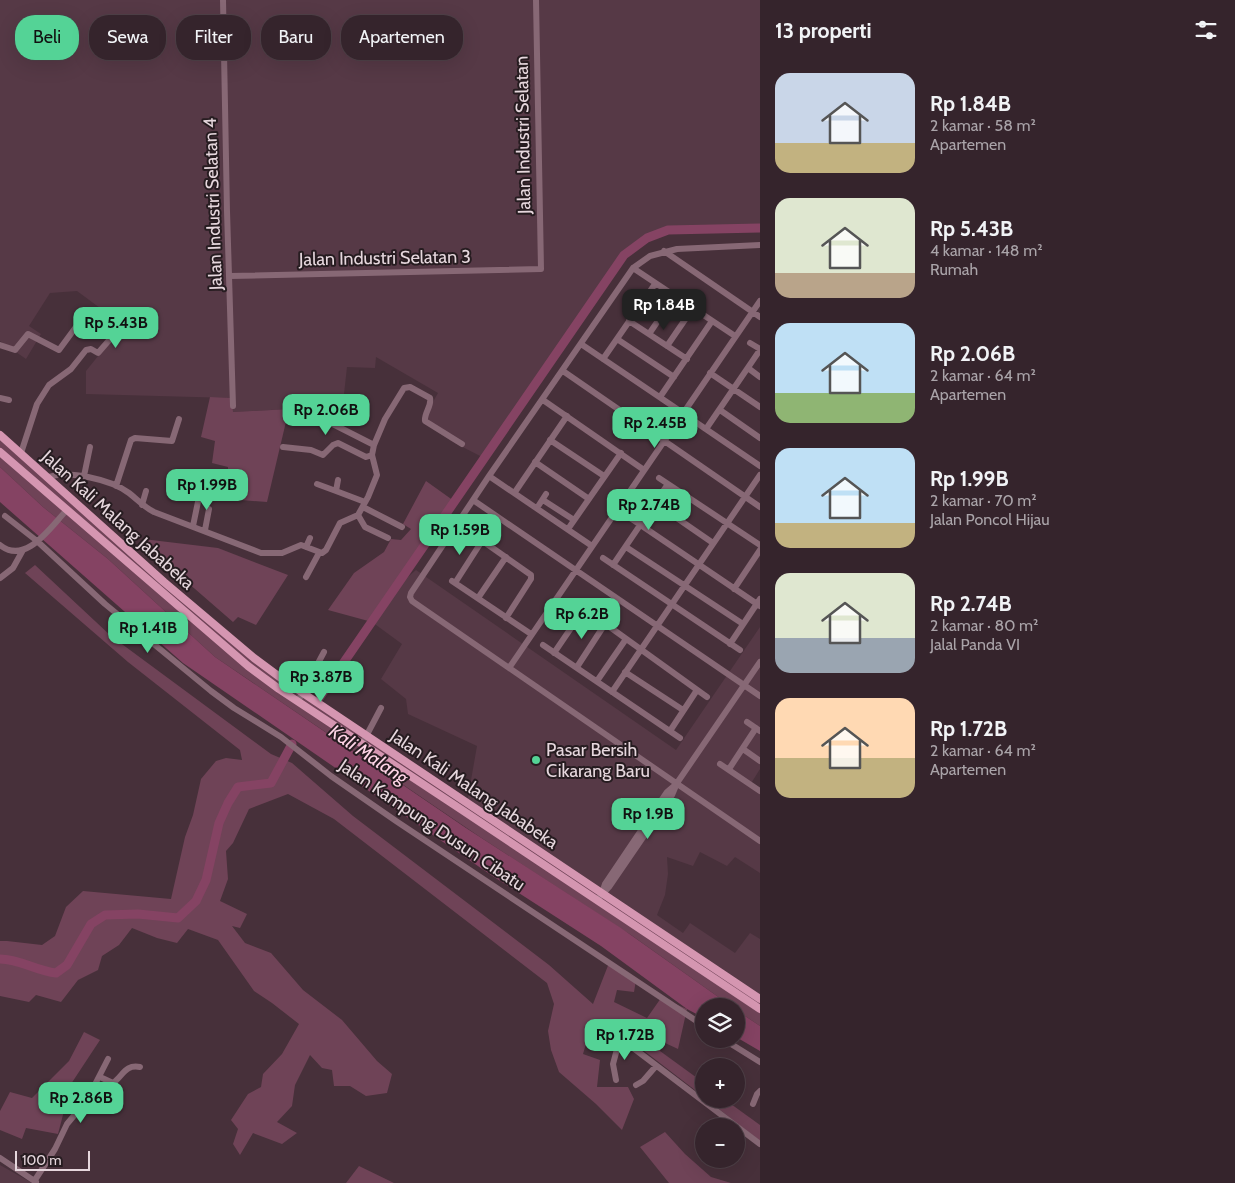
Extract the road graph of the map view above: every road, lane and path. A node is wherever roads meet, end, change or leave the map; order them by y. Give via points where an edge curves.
1 (224, 0) edge
2 (536, 0) edge
3 (760, 245) edge
4 (664, 251) junction
5 (633, 268) junction
6 (541, 269) joint
7 (230, 276) junction
8 (655, 284) junction
9 (675, 296) junction
10 (760, 301) edge
11 (693, 308) junction
12 (752, 312) junction
13 (84, 316) dead end
14 (760, 317) edge
15 (629, 321) junction
16 (712, 321) junction
17 (138, 323) dead end
18 (649, 334) junction
19 (735, 336) junction
20 (617, 338) junction
21 (750, 343) dead end
22 (581, 344) junction
23 (0, 345) edge
24 (667, 346) junction
25 (760, 350) edge
26 (603, 359) junction
27 (686, 359) junction
28 (748, 368) junction
29 (562, 371) junction
30 (710, 373) junction
31 (674, 377) junction
32 (760, 377) edge
33 (734, 389) junction
34 (660, 397) junction
35 (0, 398) edge
36 (9, 400) dead end
37 (543, 400) junction
38 (233, 406) dead end
39 (760, 408) edge
40 (720, 410) junction
41 (683, 413) junction
42 (313, 414) dead end
43 (566, 416) junction
44 (179, 419) dead end
45 (694, 421) dead end
46 (706, 429) junction
47 (0, 435) edge
48 (760, 438) edge
49 (550, 440) junction
50 (664, 442) junction
51 (462, 444) dead end
52 (374, 445) junction
53 (283, 446) dead end
54 (90, 447) dead end
55 (0, 452) edge
56 (21, 453) junction
57 (620, 453) junction
58 (372, 455) junction
59 (535, 462) junction
60 (760, 466) edge
61 (644, 470) junction
62 (760, 474) edge
63 (84, 476) junction
64 (489, 476) junction
65 (604, 476) junction
66 (47, 478) junction
67 (659, 478) dead end
68 (338, 480) dead end
69 (317, 484) dead end
70 (668, 484) junction
71 (116, 486) junction
72 (146, 491) dead end
73 (336, 491) junction
74 (200, 492) dead end
75 (515, 492) junction
76 (745, 497) junction
77 (589, 499) junction
78 (473, 500) junction
79 (655, 503) junction
80 (142, 505) junction
81 (364, 505) junction
82 (537, 508) junction
83 (760, 508) edge
84 (209, 509) dead end
85 (617, 509) junction
86 (65, 513) junction
87 (358, 515) junction
88 (5, 516) dead end
89 (574, 520) junction
90 (457, 523) junction
91 (727, 523) junction
92 (640, 525) junction
93 (193, 526) junction
94 (402, 526) dead end
95 (568, 529) junction
96 (205, 530) junction
97 (310, 538) dead end
98 (388, 538) dead end
99 (37, 541) junction
100 (482, 541) junction
101 (713, 543) junction
102 (0, 545) edge
103 (760, 545) edge
104 (592, 546) junction
105 (626, 546) junction
106 (306, 547) junction
107 (23, 550) junction
108 (760, 550) edge
109 (319, 553) junction
110 (506, 557) junction
111 (603, 558) dead end
112 (699, 564) junction
113 (613, 565) junction
114 (575, 570) junction
115 (306, 577) dead end
116 (0, 578) edge
117 (164, 582) junction
118 (684, 585) junction
119 (734, 589) junction
120 (158, 590) junction
121 (478, 598) junction
122 (575, 602) dead end
123 (759, 603) edge
124 (672, 604) junction
125 (584, 609) junction
126 (506, 618) junction
127 (605, 624) junction
128 (743, 624) junction
129 (657, 626) junction
130 (531, 634) junction
131 (626, 639) junction
132 (730, 644) junction
133 (543, 645) dead end
134 (641, 650) junction
135 (740, 650) dead end
136 (324, 652) dead end
137 (554, 652) junction
138 (760, 662) edge
139 (509, 668) junction
140 (576, 668) junction
141 (625, 672) junction
142 (597, 681) junction
143 (744, 685) junction
144 (697, 690) junction
145 (612, 692) junction
146 (304, 694) junction
147 (760, 696) edge
148 (707, 697) dead end
149 (300, 703) junction
150 (381, 708) dead end
151 (683, 710) junction
152 (746, 722) dead end
153 (758, 730) edge
154 (670, 731) junction
155 (367, 736) junction
156 (680, 738) dead end
157 (362, 744) junction
158 (743, 749) junction
159 (760, 760) edge
160 (720, 764) dead end
161 (729, 769) junction
162 (677, 783) junction
163 (760, 790) edge
164 (760, 841) edge
165 (602, 893) junction
166 (597, 900) junction
167 (760, 999) edge
168 (760, 1010) edge
169 (695, 1020) edge
170 (737, 1048) edge
171 (108, 1058) dead end
172 (760, 1062) edge
173 (656, 1066) junction
174 (140, 1067) dead end
175 (100, 1077) junction
176 (616, 1080) dead end
177 (636, 1085) dead end
178 (760, 1091) edge
179 (752, 1104) dead end
180 (760, 1144) edge
181 (0, 1158) edge
182 (36, 1181) edge

1 - 7 street, Jalan Industri Selatan 4
2 - 6 street, Jalan Industri Selatan
3 - 4 street
4 - 5 street
4 - 12 street
5 - 8 street
5 - 22 street
6 - 7 street, Jalan Industri Selatan 3
7 - 38 street, Jalan Industri Selatan 4
8 - 9 street
8 - 15 street
9 - 11 street
9 - 18 street
10 - 12 street
11 - 16 street
11 - 24 street
12 - 14 street
12 - 19 street
13 - 23 street via 59,350 29,334 14,350
15 - 18 street
15 - 20 street
16 - 19 street
16 - 27 street
17 - 56 street via 118,330 98,353 86,350 71,369 49,385 37,404
18 - 24 street
19 - 30 street
20 - 26 street
20 - 31 street
21 - 25 street
22 - 26 street
22 - 29 street
24 - 27 street
25 - 28 street
26 - 34 street
27 - 31 street
28 - 32 street
28 - 33 street
29 - 37 street
29 - 50 street
30 - 33 street
30 - 41 street
31 - 34 street
33 - 39 street
33 - 40 street
34 - 41 street
35 - 36 street
37 - 43 street
37 - 64 street
40 - 46 street
40 - 48 street
41 - 50 street
42 - 52 street
43 - 49 street
43 - 57 street
44 - 71 street via 172,441 131,440
45 - 46 street
46 - 60 street
47 - 56 main road, Jalan Kali Malang Jababeka
49 - 59 street
49 - 65 street
50 - 61 street
50 - 76 street
51 - 52 street via 425,420 430,398 405,387 385,419
52 - 58 street
53 - 58 street via 323,455 338,443 366,457
54 - 63 street
55 - 86 main road, Jalan Kali Malang Jababeka
56 - 66 main road, Jalan Kali Malang Jababeka
57 - 61 street
57 - 65 street
58 - 81 street via 377,475
59 - 75 street
59 - 77 street
61 - 85 street
62 - 76 street
63 - 66 street via 54,475
63 - 71 street
64 - 75 street
64 - 78 street
65 - 77 street
66 - 117 main road, Jalan Kali Malang Jababeka
67 - 70 street
68 - 73 street
69 - 73 street
70 - 79 street
70 - 91 street
71 - 80 street
72 - 80 street
73 - 81 street
74 - 93 street
75 - 82 street
76 - 83 street
76 - 91 street
77 - 89 street
78 - 90 street
78 - 114 street
79 - 92 street
79 - 101 street
80 - 93 street
81 - 87 street
81 - 94 street
82 - 89 street via 544,497
82 - 95 street
84 - 96 street
85 - 92 street
85 - 104 street
86 - 99 street
86 - 120 main road, Jalan Kali Malang Jababeka
87 - 98 street via 365,527
87 - 109 street via 340,524 326,550
88 - 99 street, Jalan Kampung Dusun Cibatu
89 - 95 street
90 - 100 street
90 - 139 street via 410,599
91 - 101 street
91 - 103 street
92 - 105 street
92 - 112 street
93 - 96 street
95 - 104 street
96 - 106 street via 261,553 282,553 298,546
97 - 106 street
99 - 107 street
99 - 169 street, Jalan Kampung Dusun Cibatu via 98,598 211,691 281,737 388,816
100 - 110 street
100 - 121 street via 454,582
101 - 112 street
102 - 107 street via 10,550
104 - 114 street
105 - 113 street
105 - 118 street
106 - 109 street
107 - 116 street via 13,568
108 - 119 street
109 - 115 street
110 - 121 street
110 - 126 street via 532,577
111 - 113 street
112 - 118 street
112 - 119 street
113 - 124 street
114 - 129 street
114 - 130 street
117 - 120 main road
117 - 146 main road, Jalan Kali Malang Jababeka via 254,658
118 - 124 street
118 - 128 street
119 - 123 street
120 - 149 main road, Jalan Kali Malang Jababeka via 248,666
121 - 126 street
122 - 125 street
123 - 128 street
124 - 129 street
124 - 132 street
125 - 127 street
125 - 137 street
126 - 130 street
127 - 131 street
127 - 140 street
128 - 132 street
129 - 134 street
129 - 143 street
130 - 139 street
131 - 134 street
131 - 142 street
132 - 135 street
133 - 137 street
134 - 141 street
134 - 144 street
136 - 146 street
137 - 140 street
138 - 143 street
139 - 162 street
140 - 142 street
141 - 145 street
141 - 151 street
142 - 145 street
143 - 147 street
143 - 162 street
144 - 148 street
144 - 151 street
145 - 154 street
146 - 149 street
146 - 155 main road, Jalan Kali Malang Jababeka
149 - 157 main road, Jalan Kali Malang Jababeka
150 - 155 street
151 - 154 street
152 - 153 street
153 - 158 street
154 - 156 street
155 - 157 street
155 - 165 main road, Jalan Kali Malang Jababeka
157 - 166 main road, Jalan Kali Malang Jababeka
158 - 159 street
158 - 161 street
160 - 161 street
161 - 163 street
162 - 164 street
162 - 165 street via 667,792
165 - 166 street
165 - 167 main road, Jalan Kali Malang Jababeka
166 - 168 main road, Jalan Kali Malang Jababeka
170 - 172 street
171 - 175 street
173 - 176 street via 620,1038 613,1064
173 - 177 street
173 - 180 street
174 - 175 street via 126,1068 113,1082
175 - 182 street via 68,1124
178 - 179 street
181 - 182 street

